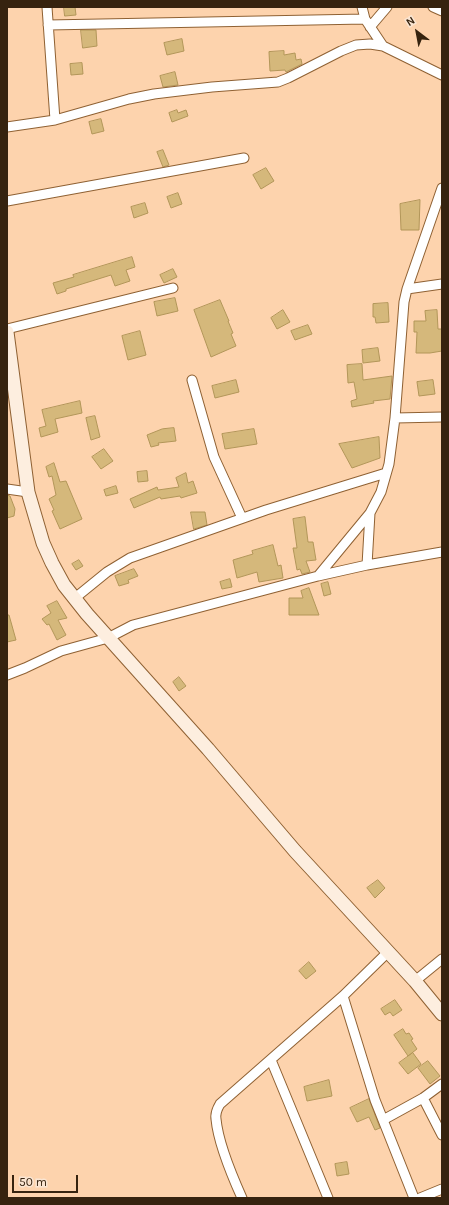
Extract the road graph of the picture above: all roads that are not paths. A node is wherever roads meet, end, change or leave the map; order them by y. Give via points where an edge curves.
1 (47, 7) edge
2 (362, 7) edge
3 (387, 7) edge
4 (433, 7) edge
5 (442, 11) edge
6 (367, 23) junction
7 (48, 25) junction
8 (383, 46) junction
9 (442, 75) edge
10 (55, 120) junction
11 (7, 127) edge
12 (244, 158) dead end
13 (441, 193) edge
14 (7, 201) edge
15 (442, 284) edge
16 (173, 288) dead end
17 (407, 289) junction
18 (7, 331) edge
19 (192, 380) dead end
20 (442, 416) edge
21 (395, 418) junction
22 (386, 473) junction
23 (7, 489) edge
24 (28, 492) junction
25 (370, 513) junction
26 (242, 518) junction
27 (442, 552) edge
28 (367, 564) junction
29 (318, 576) junction
30 (75, 598) junction
31 (108, 638) junction
32 (7, 675) edge
33 (388, 952) junction
34 (442, 959) edge
35 (415, 981) junction
36 (342, 996) junction
37 (442, 1014) edge
38 (271, 1060) junction
39 (442, 1084) edge
40 (423, 1098) junction
41 (383, 1120) junction
42 (442, 1135) edge
43 (442, 1189) edge
44 (242, 1198) edge
45 (328, 1198) edge
46 (414, 1198) edge
47 (420, 1198) edge

1 - 7 street
2 - 6 street
3 - 6 street
4 - 5 street
6 - 7 street
6 - 8 street
7 - 10 street
8 - 9 street
8 - 10 street via 356,45 278,82 205,87 154,94
10 - 11 street
12 - 14 street
13 - 17 street
15 - 17 street
16 - 18 street
17 - 21 street
18 - 24 main road
19 - 26 street via 214,457
20 - 21 street
21 - 22 street
22 - 25 street via 381,492
22 - 26 street
23 - 24 street
24 - 30 main road via 46,550 64,585
25 - 28 street
25 - 29 street
26 - 30 street via 124,561
27 - 28 street
28 - 29 street
29 - 31 street via 133,625
30 - 31 main road
31 - 32 street via 61,651
31 - 33 main road via 295,851
33 - 35 main road
33 - 36 street
34 - 35 street
35 - 37 main road
36 - 38 street
36 - 41 street
38 - 44 street via 216,1110 224,1149
38 - 45 street
39 - 40 street
40 - 41 street
40 - 42 street
41 - 46 street
43 - 47 street

